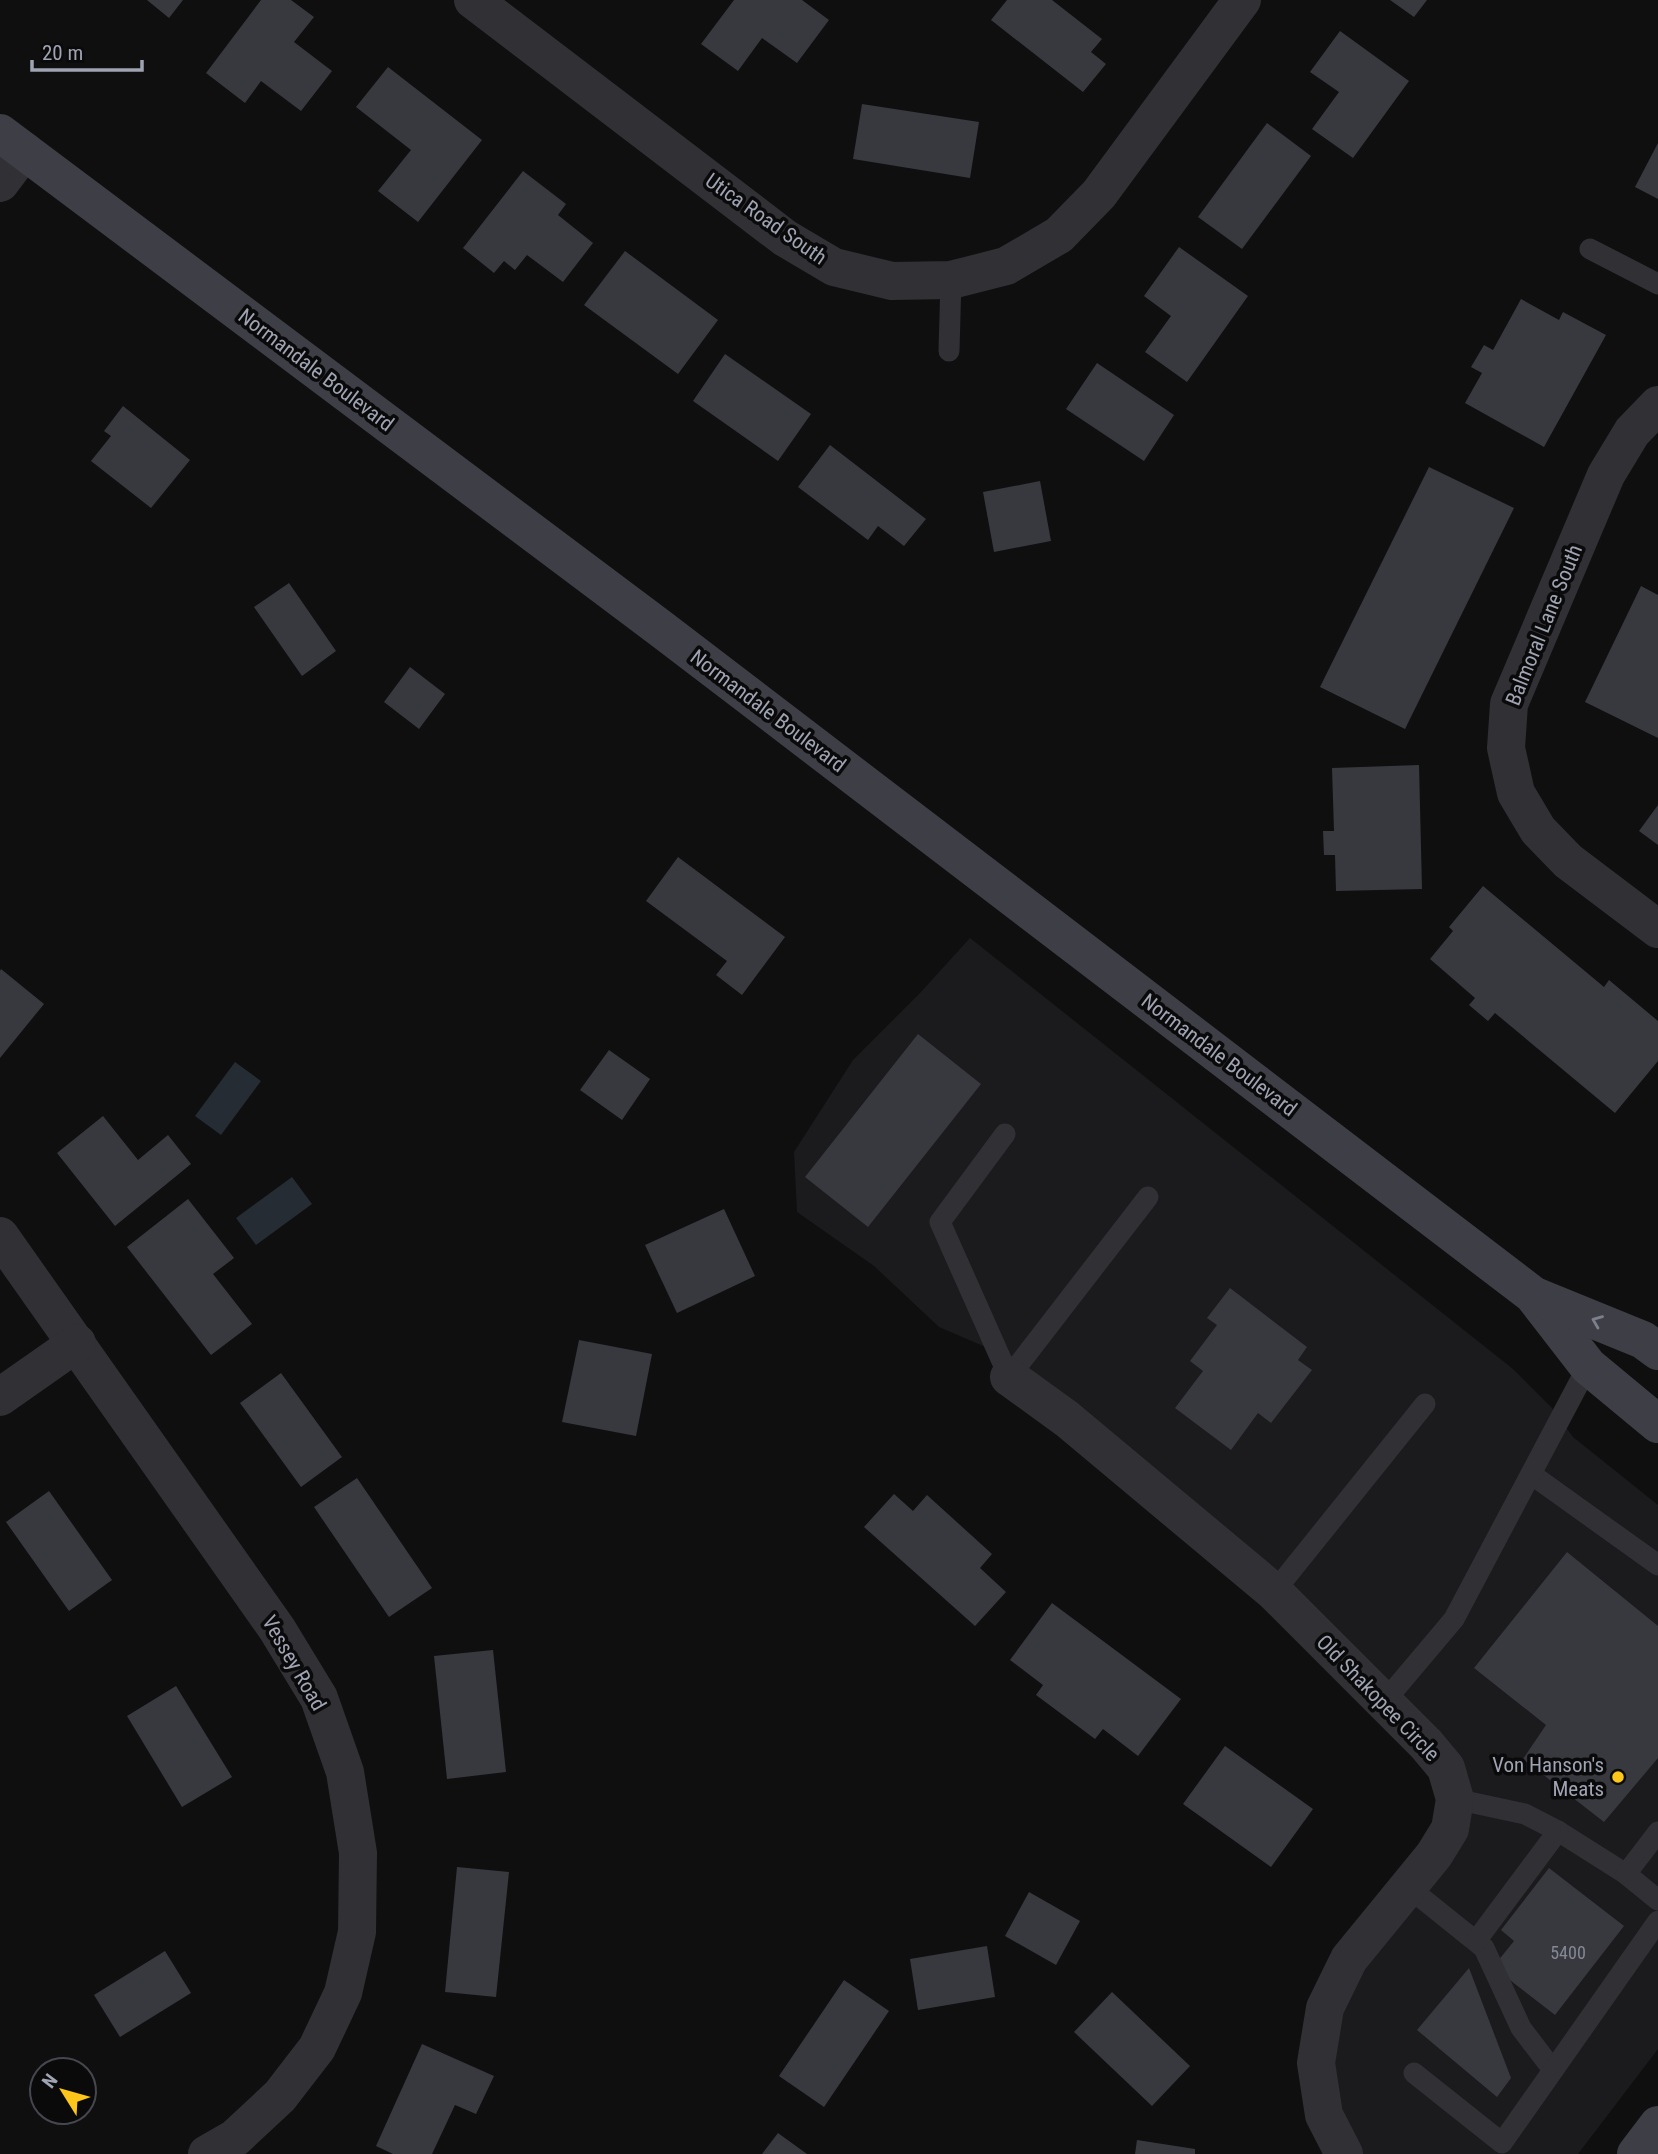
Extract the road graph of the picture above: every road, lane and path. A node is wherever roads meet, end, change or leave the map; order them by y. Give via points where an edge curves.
1 (472, 0) edge
2 (1242, 0) edge
3 (12, 142) edge
4 (0, 183) edge
5 (1590, 249) dead end
6 (951, 280) junction
7 (1658, 284) edge
8 (949, 351) dead end
9 (1658, 405) edge
10 (1658, 929) edge
11 (1004, 1134) dead end
12 (1148, 1197) dead end
13 (0, 1236) edge
14 (1533, 1295) junction
15 (77, 1343) junction
16 (1658, 1351) edge
17 (1588, 1366) junction
18 (1009, 1377) junction
19 (0, 1397) edge
20 (1425, 1404) dead end
21 (1658, 1424) edge
22 (1531, 1474) junction
23 (1658, 1565) edge
24 (1274, 1592) junction
25 (1384, 1702) junction
26 (1455, 1799) junction
27 (1558, 1831) junction
28 (1658, 1832) edge
29 (1626, 1874) junction
30 (1408, 1887) junction
31 (1658, 1900) edge
32 (1658, 1921) edge
33 (1476, 1941) junction
34 (1553, 2070) junction
35 (1414, 2073) dead end
36 (1658, 2125) edge
37 (207, 2154) edge
38 (1343, 2154) edge
39 (1636, 2154) edge

1 - 6 street, Utica Road South via 774,230 834,267 892,281
2 - 6 street, Utica Road South via 1099,194 1059,235 1006,266
3 - 4 street
3 - 14 main road, Normandale Boulevard via 660,628
5 - 7 lane
6 - 8 lane
9 - 10 street, Balmoral Lane South via 1632,432 1605,475 1509,704 1506,748 1516,793 1538,830 1568,861
11 - 18 lane via 940,1222
12 - 18 lane
13 - 15 street, Vessey Road
16 -> 14 main road, Normandale Boulevard via 1643,1340
14 - 17 main road, Normandale Boulevard
15 - 19 street
15 - 37 street, Vessey Road via 277,1629 319,1698 345,1772 358,1853 357,1932 343,1993 317,2048 280,2096 234,2138
17 - 21 main road, Normandale Boulevard
17 - 22 lane
18 - 24 street, Old Shakopee Circle via 1067,1419
20 - 24 lane
22 - 23 lane
22 - 25 lane via 1454,1619
24 - 25 street, Old Shakopee Circle
25 - 26 street, Old Shakopee Circle via 1446,1768
26 - 27 lane via 1525,1814
26 - 30 street via 1450,1829
27 - 29 lane
27 - 33 lane
28 - 29 lane
29 - 31 lane
30 - 33 lane
30 - 38 street via 1349,1959 1325,2008 1316,2063 1324,2115
32 - 34 lane
33 - 34 lane via 1484,1948 1521,2028
34 - 35 lane via 1502,2143
36 - 39 main road

